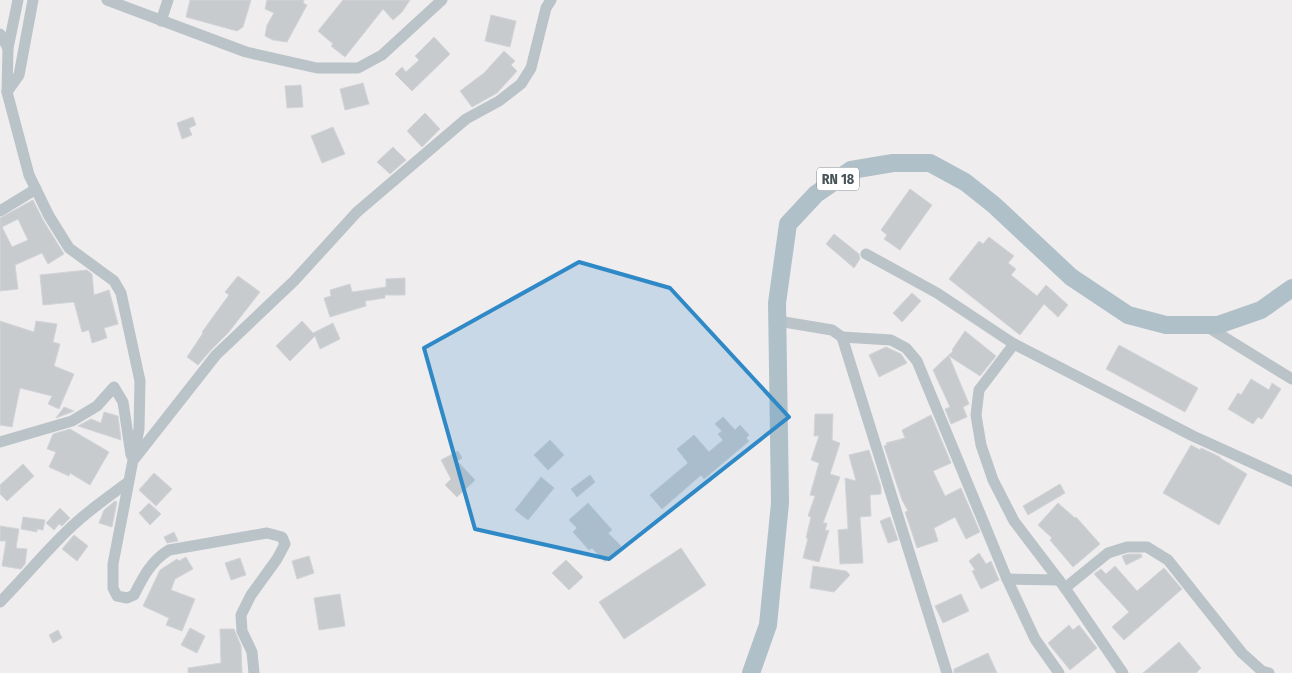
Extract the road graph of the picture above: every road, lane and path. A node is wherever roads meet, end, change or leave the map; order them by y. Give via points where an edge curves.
1 (18, 0) edge
2 (33, 0) edge
3 (107, 0) edge
4 (168, 0) edge
5 (442, 0) edge
6 (551, 0) edge
7 (161, 21) junction
8 (0, 34) edge
9 (8, 48) junction
10 (7, 92) junction
11 (36, 189) junction
12 (0, 211) edge
13 (866, 254) dead end
14 (1292, 288) edge
15 (778, 321) junction
16 (1204, 325) junction
17 (842, 337) junction
18 (1014, 344) junction
19 (1292, 379) edge
20 (0, 442) edge
21 (132, 462) junction
22 (1292, 481) edge
23 (127, 483) junction
24 (1006, 580) junction
25 (1062, 584) junction
26 (0, 602) edge
27 (254, 673) edge
28 (751, 673) edge
29 (947, 673) edge
30 (1059, 673) edge
31 (1123, 673) edge
32 (1269, 673) edge

1 - 9 street
2 - 10 street via 19,75
3 - 7 street
4 - 7 street
5 - 7 street via 382,55 358,68 317,68 246,52
6 - 21 street via 546,8 531,68 521,84 499,101 466,119 357,212 294,281 216,355
8 - 9 street
9 - 10 street
10 - 11 street via 29,175
11 - 12 street
11 - 21 street via 70,248 114,281 121,293 140,382 139,429
13 - 18 street via 937,293
14 - 16 main road, RN 18 via 1261,310 1218,325
15 - 16 main road, RN 18 via 777,303 788,224 816,194 851,170 893,162 930,163 965,182 1071,277 1128,315 1166,325
15 - 17 street via 832,330
15 - 28 main road, RN 18 via 780,503 768,625
16 - 19 street
17 - 24 street via 891,340 906,348 917,361
17 - 29 street
18 - 22 street via 1194,436
18 - 25 street via 979,390 976,414 981,445 993,480 1014,520
20 - 21 street via 72,421 96,406 114,387 123,402
21 - 23 street
23 - 26 street via 61,536
23 - 27 street via 113,564 113,588 117,596 127,598 134,595 145,572 169,550 267,533 282,536 285,544 241,615 242,631 252,652
24 - 25 street
24 - 30 street via 1035,639
25 - 31 street
25 - 32 street via 1108,553 1127,547 1147,547 1168,560 1242,653

